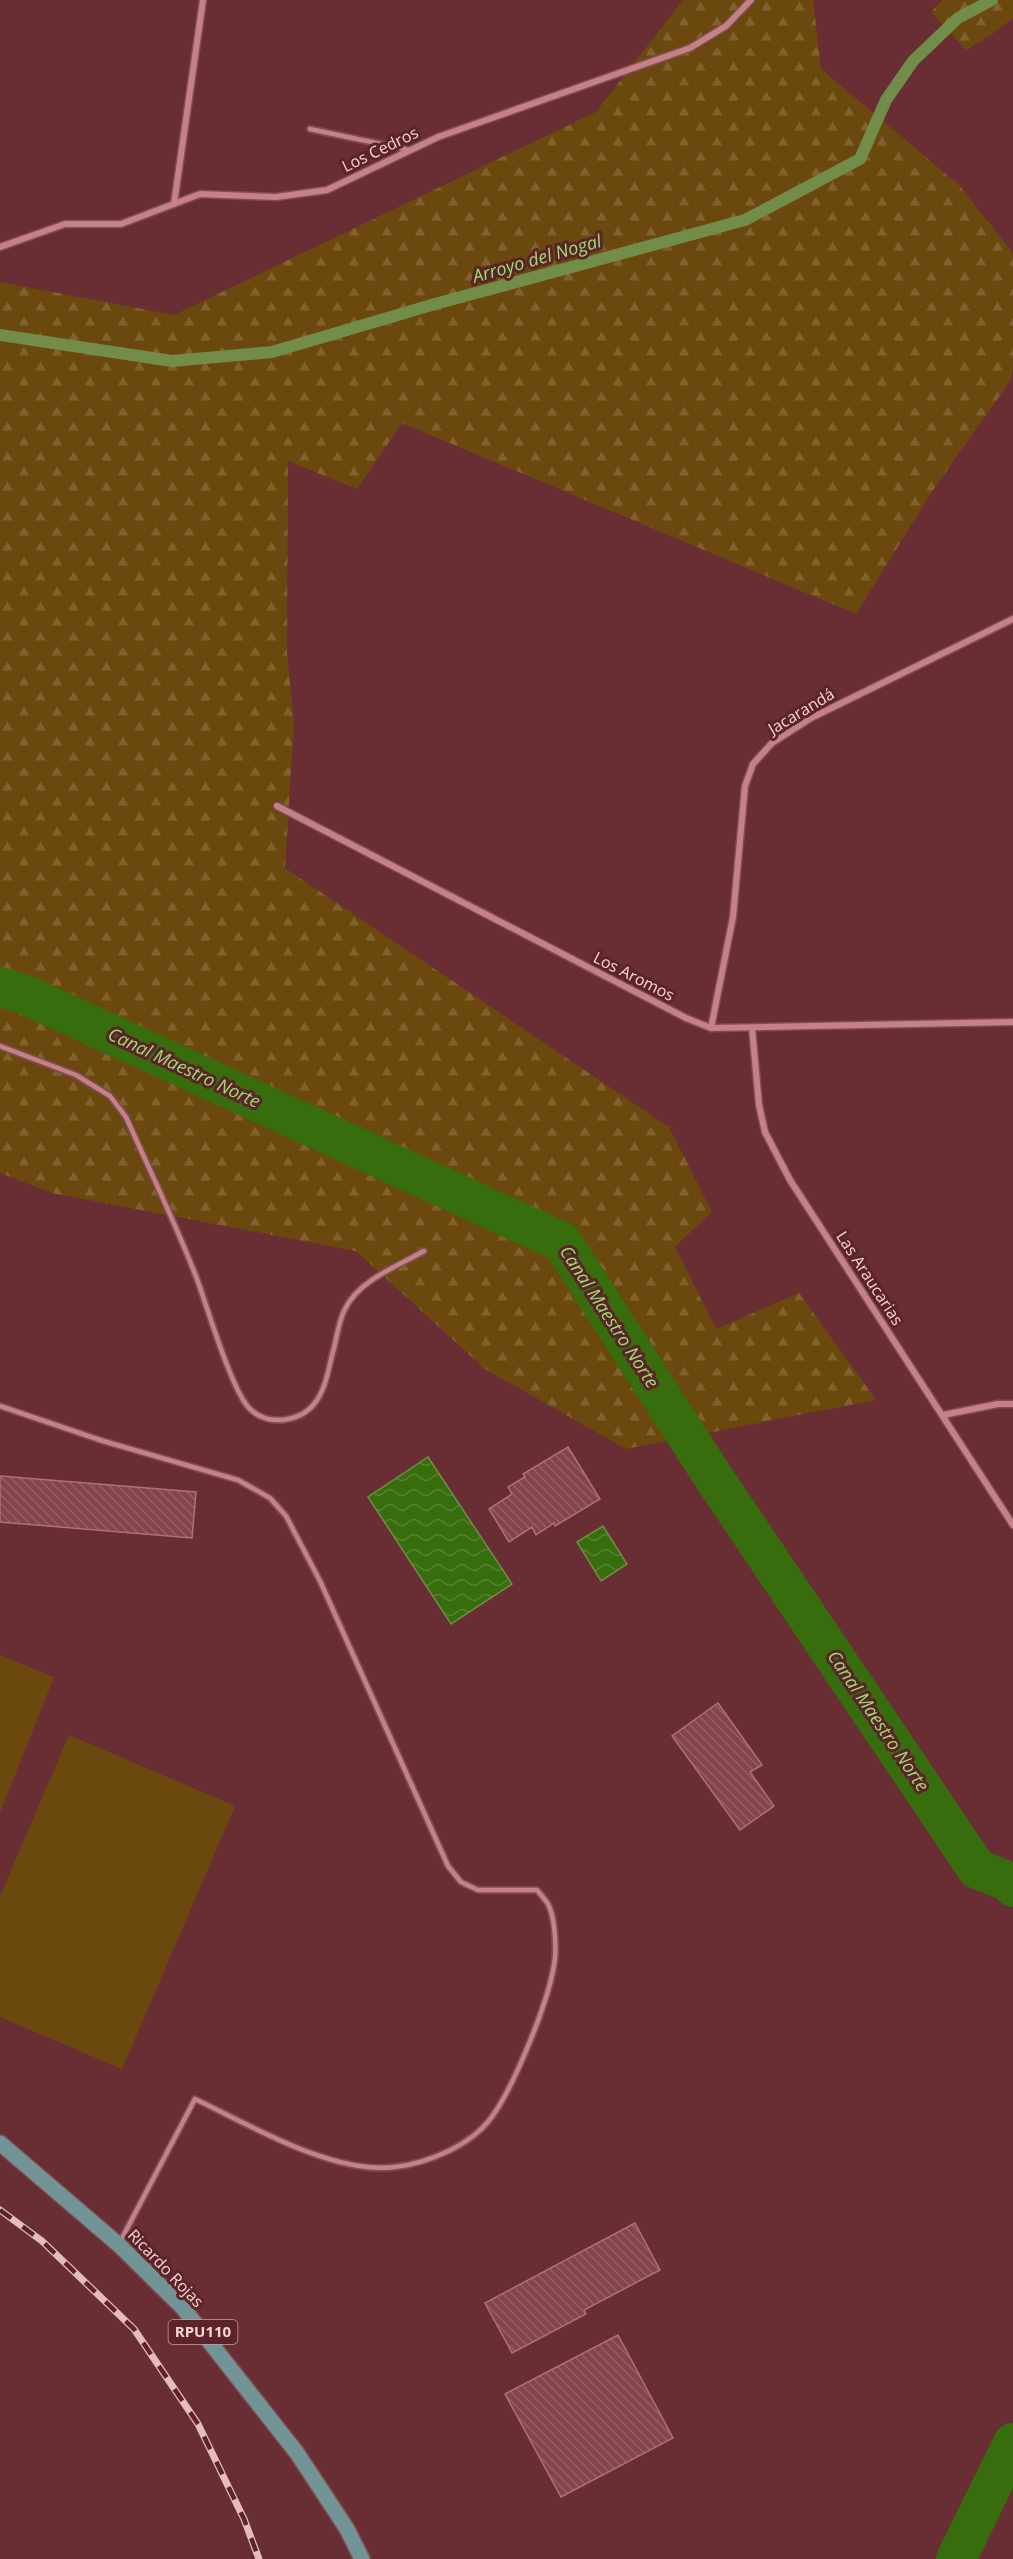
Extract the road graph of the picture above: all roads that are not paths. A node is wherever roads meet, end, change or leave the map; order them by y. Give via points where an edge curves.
1 (203, 0) edge
2 (751, 0) edge
3 (310, 129) dead end
4 (409, 150) junction
5 (174, 204) junction
6 (0, 247) edge
7 (1013, 619) edge
8 (277, 806) dead end
9 (1013, 1022) edge
10 (711, 1028) junction
11 (752, 1028) junction
12 (0, 1046) edge
13 (424, 1251) dead end
14 (1013, 1404) edge
15 (0, 1406) edge
16 (943, 1415) junction
17 (1013, 1525) edge
18 (0, 2143) edge
19 (119, 2244) junction
20 (362, 2559) edge

1 - 5 street
2 - 4 street, Los Cedros via 726,26 690,48 438,136
3 - 4 lane
4 - 5 street, Los Cedros via 327,190 276,197 200,194
5 - 6 street, Los Cedros via 121,224 65,224
7 - 10 street, Jacarandá via 810,718 772,743 753,764 745,786 733,917
8 - 10 street, Los Aromos
9 - 11 street, Los Aromos
10 - 11 street, Los Aromos
11 - 16 street, Las Araucarias via 765,1132 790,1180
12 - 13 lane via 76,1075 110,1096 126,1117 196,1276 242,1399 260,1416 283,1420 308,1411 323,1387 345,1309 364,1286
14 - 16 street
15 - 19 lane via 238,1480 270,1498 286,1516 320,1581 448,1866 461,1882 478,1890 537,1890 548,1905 552,1922 555,1958 542,2008 518,2069 490,2119 471,2136 450,2151 423,2161 394,2167 355,2165 320,2157 195,2099
16 - 17 street, Las Araucarias
18 - 19 main road, Ricardo Rojas / RPU110
19 - 20 main road, Ricardo Rojas / RPU110 via 183,2308 241,2379 297,2453

